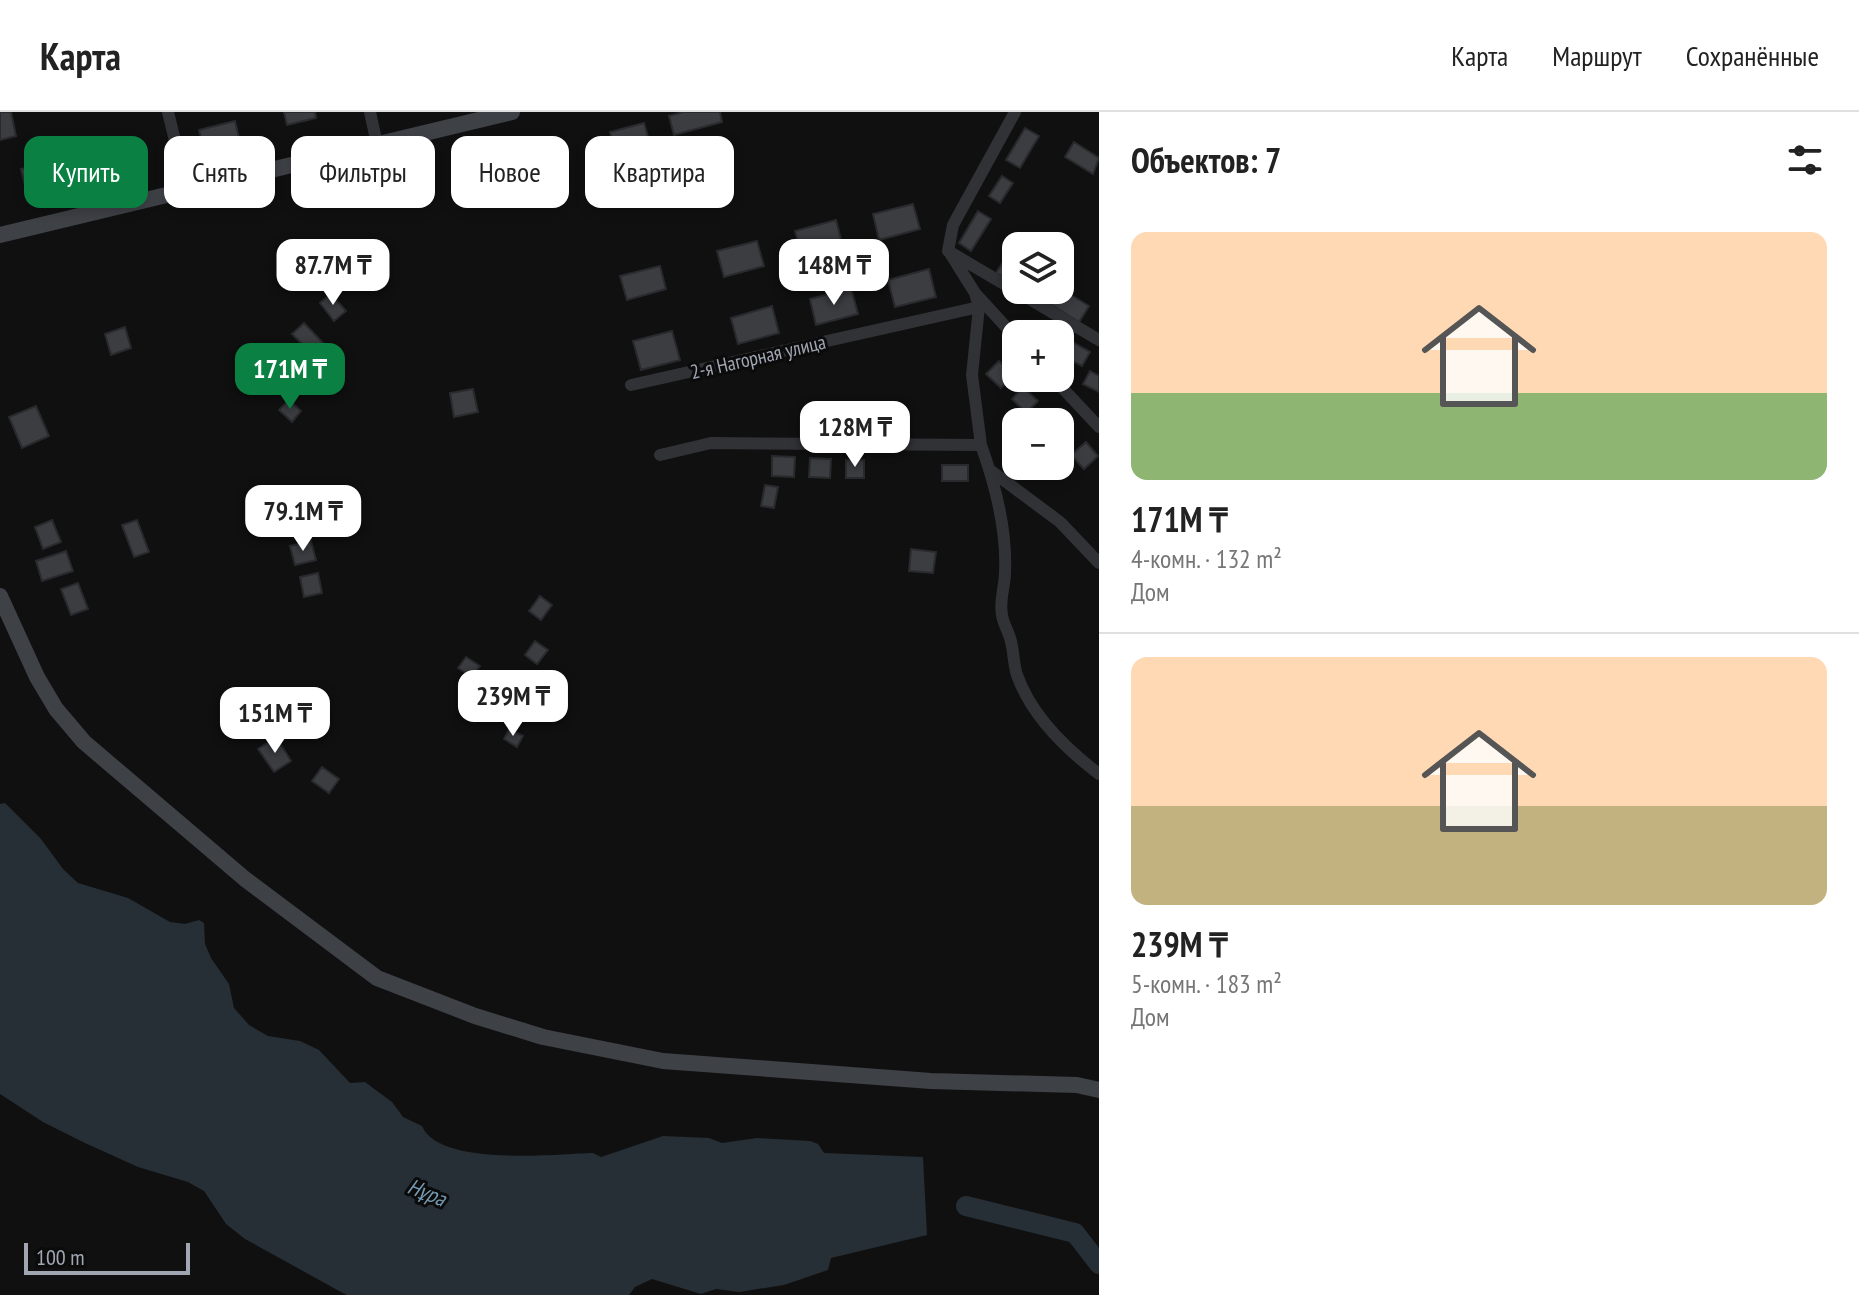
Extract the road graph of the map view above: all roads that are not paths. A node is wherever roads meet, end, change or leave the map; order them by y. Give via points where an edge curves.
1 (168, 112) edge
2 (370, 112) edge
3 (512, 112) edge
4 (1015, 112) edge
5 (174, 136) edge
6 (375, 136) edge
7 (411, 136) edge
8 (164, 196) edge
9 (0, 235) edge
10 (948, 251) junction
11 (975, 293) junction
12 (979, 307) junction
13 (1002, 323) edge
14 (1099, 340) edge
15 (631, 385) dead end
16 (1066, 392) edge
17 (1099, 427) edge
18 (981, 445) junction
19 (660, 455) dead end
20 (990, 470) junction
21 (1099, 563) edge
22 (0, 596) edge
23 (1099, 774) edge
24 (1099, 1090) edge

1 - 5 street
2 - 6 street
3 - 7 street
4 - 10 street via 953,225
8 - 9 street
10 - 11 street
10 - 14 street
11 - 12 street
11 - 13 street
12 - 15 street, 2-я Нагорная улица
12 - 18 street via 972,375
16 - 17 street
18 - 19 street via 711,443
18 - 20 street
20 - 21 street via 1060,522
20 - 23 street via 1003,533 1002,617 1016,673 1051,730
22 - 24 street via 37,677 84,742 245,879 377,978 543,1037 663,1061

